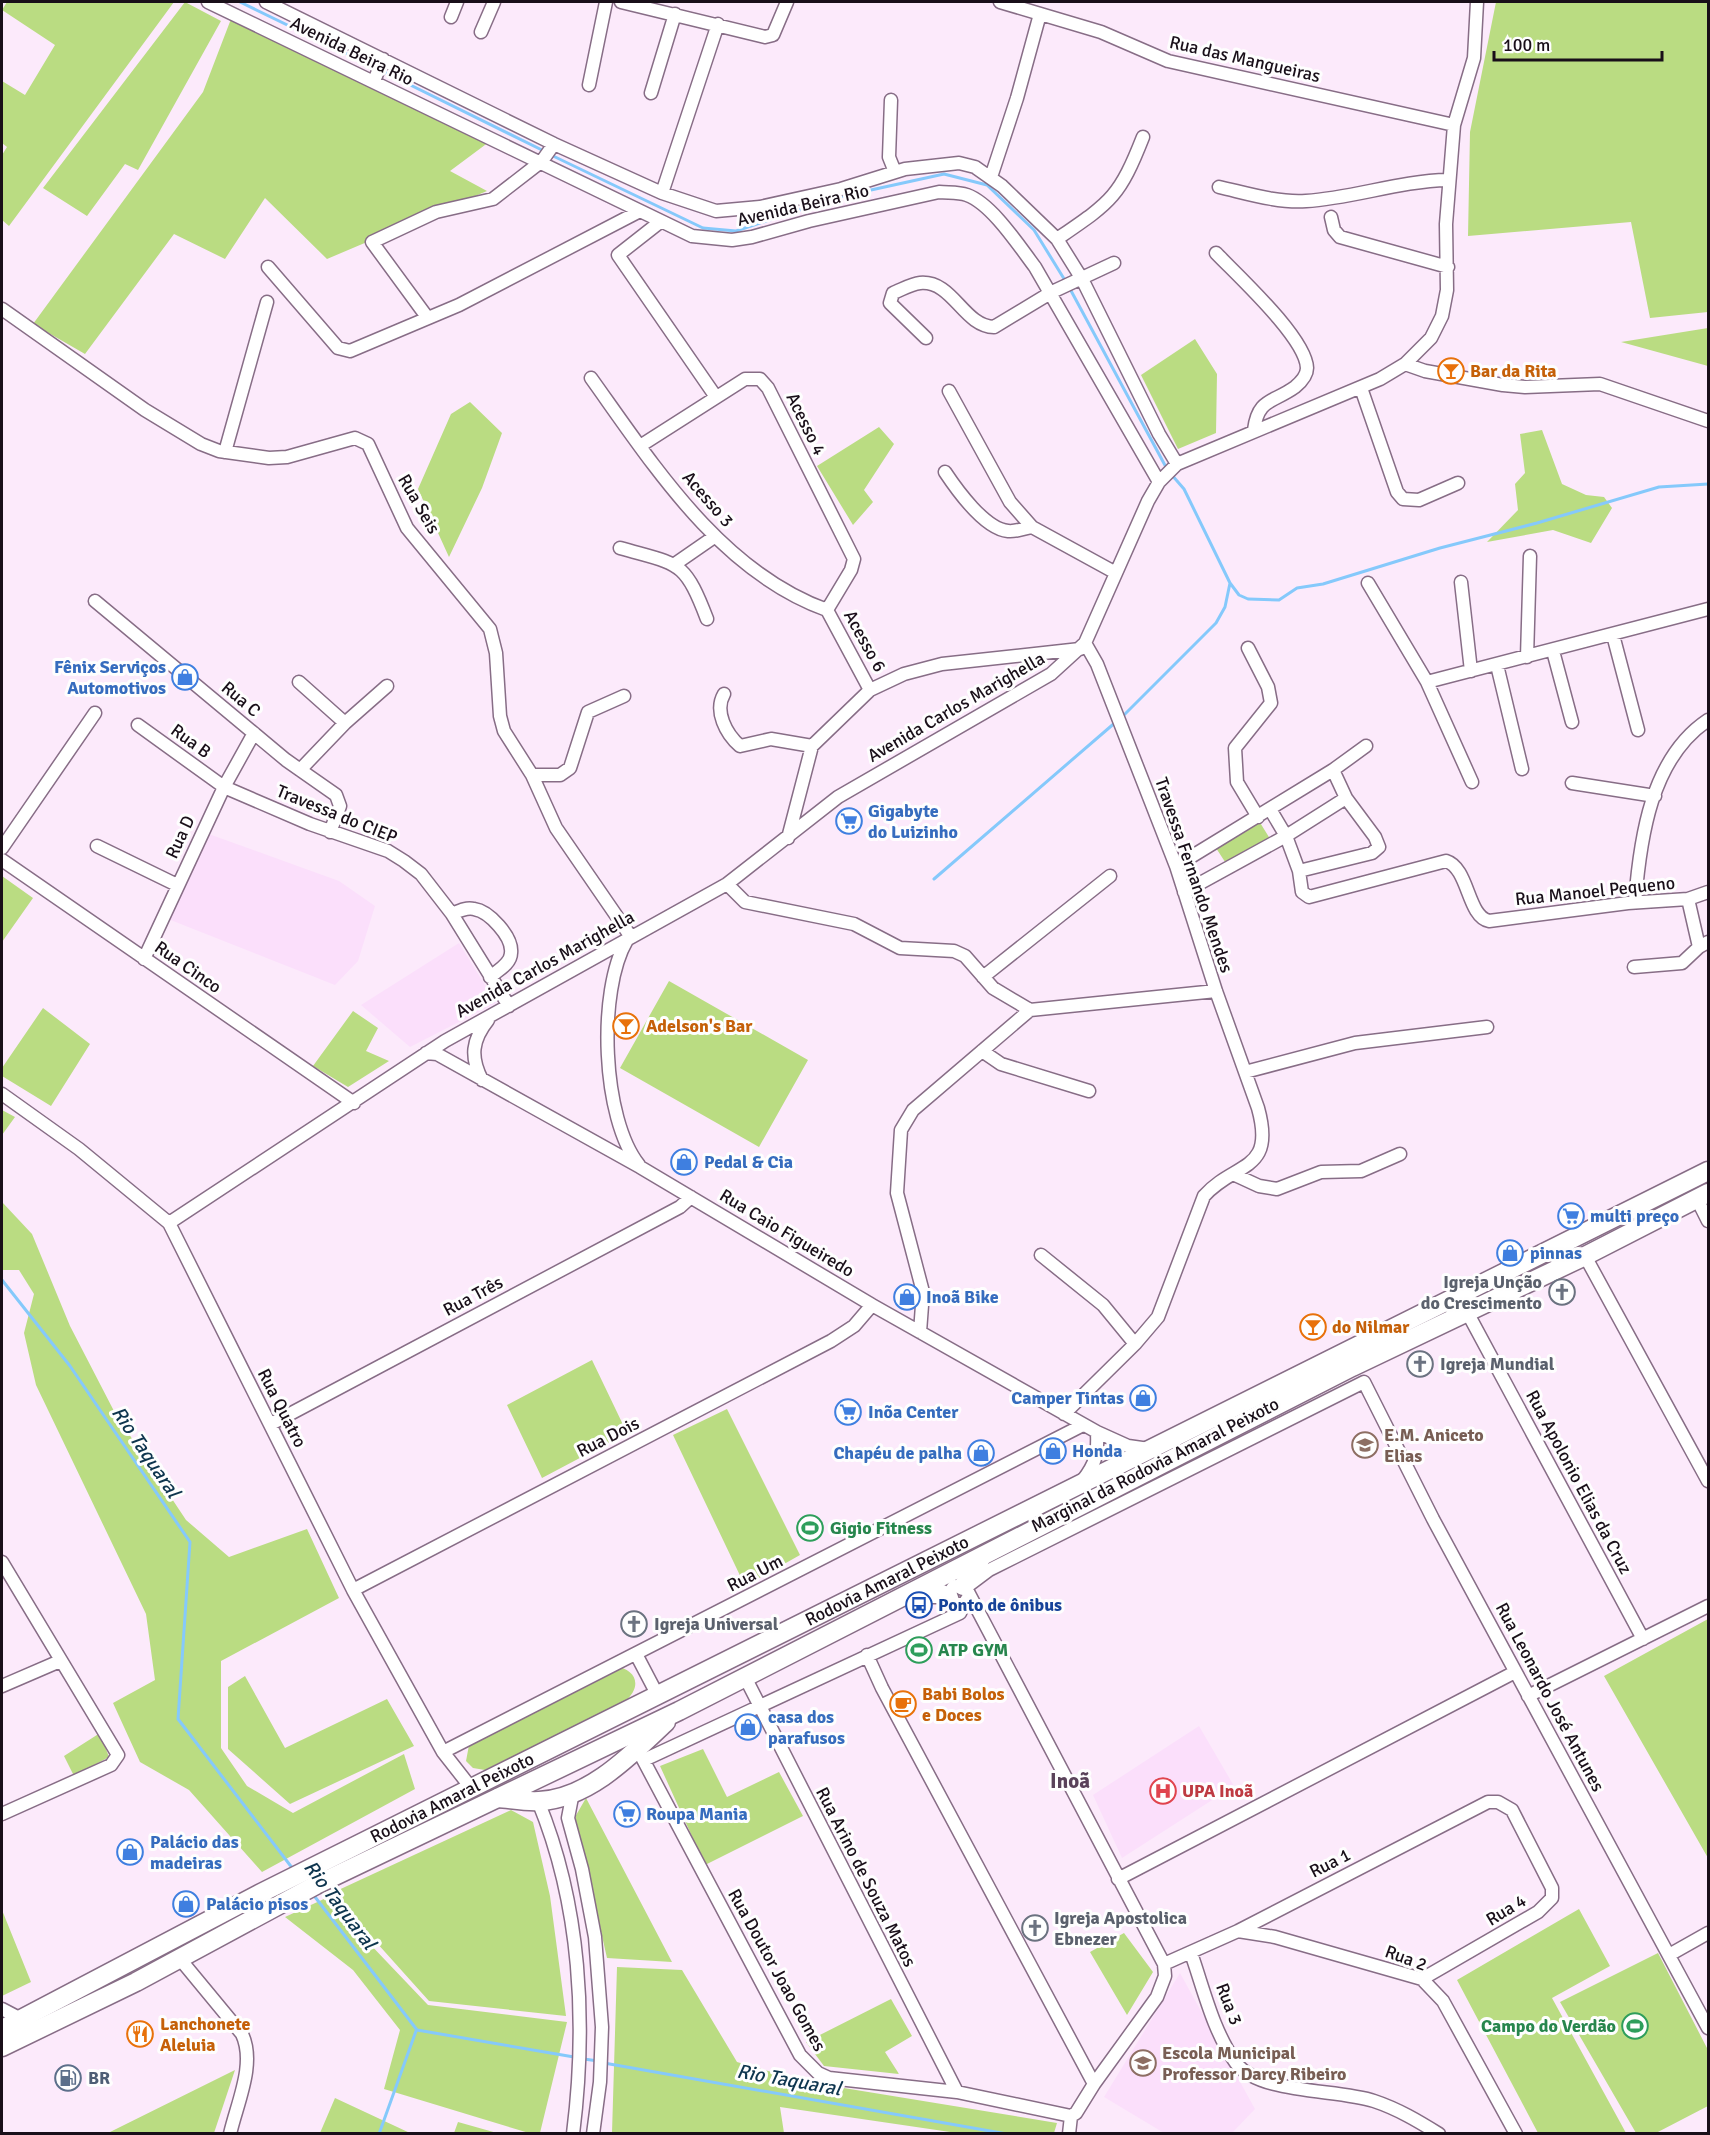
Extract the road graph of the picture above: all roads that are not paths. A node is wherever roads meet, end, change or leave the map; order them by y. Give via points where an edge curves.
1 (208, 2) edge
2 (266, 2) edge
3 (458, 2) edge
4 (494, 2) edge
5 (606, 2) edge
6 (621, 2) edge
7 (787, 2) edge
8 (1000, 2) edge
9 (1477, 2) edge
10 (675, 14) junction
11 (1040, 14) junction
12 (451, 17) dead end
13 (718, 24) junction
14 (481, 32) dead end
15 (378, 70) junction
16 (589, 85) dead end
17 (651, 93) dead end
18 (891, 100) dead end
19 (1454, 125) junction
20 (1143, 136) dead end
21 (548, 153) junction
22 (895, 172) junction
23 (991, 177) junction
24 (1448, 180) junction
25 (1219, 187) dead end
26 (662, 193) junction
27 (638, 212) junction
28 (1331, 217) dead end
29 (660, 222) junction
30 (1057, 239) junction
31 (1216, 253) dead end
32 (1114, 264) dead end
33 (268, 267) dead end
34 (1448, 267) junction
35 (1082, 279) junction
36 (1052, 292) junction
37 (267, 302) dead end
38 (2, 309) edge
39 (427, 317) junction
40 (926, 338) dead end
41 (1404, 364) junction
42 (591, 378) dead end
43 (1361, 388) junction
44 (949, 391) dead end
45 (716, 397) junction
46 (1708, 422) edge
47 (1254, 430) junction
48 (640, 446) junction
49 (225, 452) junction
50 (945, 472) dead end
51 (1169, 472) junction
52 (1458, 483) dead end
53 (1032, 527) junction
54 (714, 537) junction
55 (620, 548) dead end
56 (1530, 556) dead end
57 (675, 564) junction
58 (1116, 573) junction
59 (1461, 582) dead end
60 (1368, 583) dead end
61 (95, 601) dead end
62 (1708, 609) edge
63 (827, 610) junction
64 (706, 619) dead end
65 (1613, 635) junction
66 (1082, 646) junction
67 (1248, 648) dead end
68 (1553, 651) junction
69 (1527, 657) junction
70 (1497, 665) junction
71 (1471, 671) junction
72 (299, 682) dead end
73 (1427, 682) junction
74 (387, 686) dead end
75 (870, 690) junction
76 (724, 694) dead end
77 (624, 696) dead end
78 (95, 713) dead end
79 (1708, 720) edge
80 (1572, 722) dead end
81 (345, 723) junction
82 (138, 724) dead end
83 (1638, 730) dead end
84 (254, 733) junction
85 (812, 746) junction
86 (1366, 746) dead end
87 (1521, 769) dead end
88 (300, 770) junction
89 (1333, 770) junction
90 (532, 775) junction
91 (1472, 782) dead end
92 (1572, 783) dead end
93 (224, 787) junction
94 (1655, 796) junction
95 (1346, 798) junction
96 (1270, 809) junction
97 (1258, 817) junction
98 (330, 831) junction
99 (1286, 836) junction
100 (788, 838) junction
101 (97, 846) dead end
102 (2, 848) edge
103 (2, 860) edge
104 (1176, 866) junction
105 (1299, 871) junction
106 (1110, 876) dead end
107 (727, 884) junction
108 (177, 885) junction
109 (1184, 892) junction
110 (1708, 892) edge
111 (1688, 899) junction
112 (1635, 902) junction
113 (452, 914) junction
114 (629, 938) junction
115 (1704, 944) edge
116 (144, 958) junction
117 (594, 959) junction
118 (1634, 967) dead end
119 (612, 976) junction
120 (490, 977) junction
121 (983, 977) junction
122 (1216, 991) junction
123 (509, 1006) junction
124 (1030, 1010) junction
125 (491, 1017) junction
126 (1487, 1027) dead end
127 (982, 1051) junction
128 (426, 1053) junction
129 (1245, 1072) junction
130 (482, 1080) junction
131 (1089, 1091) dead end
132 (2, 1094) edge
133 (354, 1103) junction
134 (624, 1142) junction
135 (608, 1151) junction
136 (1400, 1154) dead end
137 (640, 1167) junction
138 (1708, 1171) edge
139 (1233, 1174) junction
140 (1703, 1196) edge
141 (691, 1197) junction
142 (1708, 1221) edge
143 (170, 1223) junction
144 (1041, 1255) dead end
145 (1585, 1256) junction
146 (872, 1305) junction
147 (1466, 1310) junction
148 (920, 1332) junction
149 (1135, 1344) junction
150 (1364, 1382) joint
151 (1064, 1414) junction
152 (271, 1425) junction
153 (1083, 1425) junction
154 (1097, 1432) junction
155 (1149, 1449) junction
156 (1708, 1481) edge
157 (1078, 1486) junction
158 (984, 1555) junction
159 (2, 1564) edge
160 (352, 1590) junction
161 (909, 1594) junction
162 (960, 1596) junction
163 (1708, 1606) edge
164 (1643, 1639) junction
165 (636, 1654) junction
166 (867, 1655) junction
167 (60, 1661) junction
168 (1515, 1672) junction
169 (745, 1677) junction
170 (2, 1686) edge
171 (658, 1696) junction
172 (1528, 1696) junction
173 (758, 1705) junction
174 (679, 1711) junction
175 (443, 1752) junction
176 (641, 1755) junction
177 (472, 1789) junction
178 (573, 1792) junction
179 (497, 1798) junction
180 (538, 1802) junction
181 (1512, 1810) joint
182 (2, 1814) edge
183 (568, 1818) junction
184 (548, 1825) junction
185 (312, 1878) junction
186 (1118, 1880) junction
187 (267, 1900) junction
188 (1275, 1911) junction
189 (1238, 1931) junction
190 (1708, 1933) edge
191 (1275, 1937) junction
192 (1191, 1953) junction
193 (1669, 1955) junction
194 (180, 1959) junction
195 (1164, 1964) junction
196 (1422, 1979) junction
197 (2, 2009) edge
198 (21, 2019) junction
199 (1708, 2028) edge
200 (2, 2029) edge
201 (2, 2047) edge
202 (1094, 2084) junction
203 (957, 2092) junction
204 (1070, 2125) edge
205 (230, 2133) edge
206 (573, 2133) edge
207 (593, 2133) edge
208 (1439, 2133) edge
209 (1516, 2133) edge

1 - 15 street, Avenida Beira Rio
2 - 15 street, Avenida Beira Rio
3 - 12 street
4 - 14 street
5 - 16 street
6 - 10 street
7 - 13 street via 773,35 765,38
8 - 11 street, Rua das Mangueiras
9 - 19 street via 1474,58
10 - 13 street
10 - 17 street
11 - 19 street, Rua das Mangueiras via 1101,32 1167,61
11 - 23 street
13 - 26 street
15 - 21 street, Avenida Beira Rio
15 - 21 street, Avenida Beira Rio
18 - 22 street via 889,157
19 - 24 street
20 - 30 street via 1118,192 1105,206
21 - 26 street, Avenida Beira Rio
21 - 27 street, Avenida Beira Rio
21 - 39 street via 493,199 436,212 372,242
22 - 23 street, Avenida Beira Rio via 959,163
22 - 26 street, Avenida Beira Rio via 841,189 736,211 716,211
23 - 30 street, Avenida Beira Rio
24 - 25 street via 1416,181 1304,202
24 - 34 street
27 - 29 street, Avenida Beira Rio
27 - 39 street via 459,305
28 - 34 street via 1340,237
29 - 36 street, Avenida Beira Rio via 692,236 732,240 939,192 958,193 980,202 1010,234
29 - 45 street via 618,255
30 - 35 street, Avenida Beira Rio
31 - 47 street via 1278,318 1302,352 1307,367 1295,387 1264,404 1256,415
32 - 35 street
33 - 39 street via 344,351
34 - 41 street via 1438,328
35 - 36 street
35 - 51 street, Avenida Beira Rio via 1154,424
36 - 40 street via 994,327 979,323 930,283 893,293 890,303
36 - 51 street, Avenida Beira Rio
37 - 49 street
38 - 49 street, Rua Seis via 145,410 201,444
41 - 43 street
41 - 46 street via 1503,385 1600,384
42 - 48 street, Acesso 3
43 - 47 street
43 - 52 street via 1397,492 1403,499 1419,500
44 - 53 street via 1010,502
45 - 48 street, Acesso 4
45 - 63 street, Acesso 4 via 745,379 760,379 768,388 854,559
47 - 51 street
48 - 54 street, Acesso 3
49 - 90 street, Rua Seis via 287,457 355,438 368,444 407,528 490,629 504,731
50 - 53 street via 963,500 999,528 1007,531
51 - 58 street, Avenida Carlos Marighella
53 - 58 street
54 - 57 street
54 - 63 street, Acesso 3 via 788,595
55 - 57 street
56 - 69 street
57 - 64 street via 693,583
58 - 66 street, Avenida Carlos Marighella
59 - 71 street
60 - 73 street
61 - 84 street, Rua C
62 - 65 street
63 - 75 street, Acesso 6
65 - 68 street
65 - 83 street
66 - 75 street via 942,664 904,674
66 - 100 street, Avenida Carlos Marighella via 1051,674 838,797
66 - 104 street, Travessa Fernando Mendes via 1097,664
67 - 97 street via 1268,687 1271,703 1235,748 1237,782
68 - 69 street
68 - 80 street
69 - 70 street
70 - 71 street
70 - 87 street
71 - 73 street
72 - 81 street
73 - 91 street
74 - 81 street
75 - 85 street
76 - 85 street via 718,712 740,746 771,739
77 - 90 street via 588,712 570,768 560,775
78 - 102 street
79 - 94 street via 1670,757
81 - 88 street
82 - 93 street, Rua B
84 - 88 street, Rua C
84 - 93 street, Rua D
85 - 100 street
86 - 89 street
88 - 98 street, Rua C via 340,800
89 - 95 street
89 - 96 street
90 - 114 street, Rua Seis via 556,828
92 - 94 street
93 - 98 street, Travessa do CIEP
93 - 108 street, Rua D
94 - 112 street
95 - 99 street
95 - 105 street via 1379,847 1372,853
96 - 97 street
96 - 99 street
97 - 104 street
98 - 113 street, Travessa do CIEP via 388,851 404,861 421,874
99 - 105 street
99 - 109 street
100 - 107 street, Avenida Carlos Marighella
101 - 108 street
103 - 116 street, Rua Cinco
104 - 109 street, Travessa Fernando Mendes
105 - 112 street, Rua Manoel Pequeno via 1302,892 1315,897 1446,861 1455,865 1485,920
106 - 121 street
107 - 114 street, Avenida Carlos Marighella
107 - 121 street via 745,902 854,924 900,948 954,951 965,956
108 - 116 street, Rua D
109 - 122 street, Travessa Fernando Mendes
110 - 111 street, Rua Manoel Pequeno
111 - 112 street, Rua Manoel Pequeno
111 - 115 street
113 - 120 street, Travessa do CIEP
113 - 120 street via 464,909 488,914 508,939 512,952 508,962
114 - 117 street, Avenida Carlos Marighella
114 - 119 street
115 - 118 street via 1682,963
116 - 133 street, Rua Cinco
117 - 119 street via 608,967
117 - 123 street, Avenida Carlos Marighella
119 - 134 street via 611,1077 615,1114
120 - 123 street, Travessa do CIEP
121 - 124 street via 993,988
122 - 124 street, Travessa Fernando Mendes
122 - 129 street
123 - 125 street, Avenida Carlos Marighella
124 - 127 street
125 - 128 street, Avenida Carlos Marighella
125 - 130 street via 473,1049
126 - 129 street via 1355,1043
127 - 131 street via 1001,1064
127 - 148 street via 913,1110 901,1130 897,1194 923,1292
128 - 130 street, Rua Caio Figueiredo via 436,1054
128 - 133 street, Avenida Carlos Marighella
129 - 139 street via 1262,1124 1262,1142 1254,1160
130 - 135 street, Rua Caio Figueiredo
132 - 143 street, Rua Quatro via 79,1149
133 - 143 street, Avenida Carlos Marighella
134 - 135 street via 620,1149
134 - 137 street
135 - 137 street, Rua Caio Figueiredo
136 - 139 street via 1361,1172 1321,1172 1277,1189
137 - 141 street, Rua Caio Figueiredo
138 - 155 highway, Rodovia Amaral Peixoto
139 - 149 street via 1204,1196 1158,1317
140 - 142 street
140 - 145 highway, Rodovia Amaral Peixoto
141 - 146 street, Rua Caio Figueiredo
141 - 152 street, Rua Três via 680,1207
143 - 152 street, Rua Quatro
144 - 149 street via 1103,1305
145 - 147 highway, Rodovia Amaral Peixoto
145 - 156 street
146 - 148 street, Rua Caio Figueiredo
146 - 160 street, Rua Dois via 854,1326 831,1341
147 - 158 highway, Rodovia Amaral Peixoto
147 - 164 street, Rua Apolonio Elias da Cruz
148 - 151 street, Rua Caio Figueiredo
149 - 151 street
150 - 162 street, Marginal da Rodovia Amaral Peixoto via 989,1570
150 - 168 street, Rua Leonardo José Antunes
151 - 153 street, Rua Caio Figueiredo
152 - 160 street, Rua Quatro
153 - 154 street, Rua Caio Figueiredo
153 - 165 street, Rua Um
154 - 155 street, Rua Caio Figueiredo via 1128,1446
154 - 157 street via 1094,1466
155 - 157 highway, Rodovia Amaral Peixoto
157 - 171 highway, Rodovia Amaral Peixoto
158 - 161 highway, Rodovia Amaral Peixoto
158 - 162 highway via 972,1568
159 - 167 street
160 - 175 street, Rua Quatro
161 - 162 highway
161 - 169 highway, Rodovia Amaral Peixoto
162 - 166 street, Marginal da Rodovia Amaral Peixoto via 938,1622
162 - 186 street via 973,1617 984,1625
163 - 164 street
164 - 172 street
165 - 171 street
165 - 175 street, Rua Um
166 - 173 street
166 - 202 street
167 - 170 street
167 - 182 street via 117,1751 118,1759
168 - 172 street, Rua Leonardo José Antunes
168 - 186 street
169 - 173 street, Rua Arino de Souza Matos
169 - 174 highway, Rodovia Amaral Peixoto
171 - 177 highway, Rodovia Amaral Peixoto
172 - 193 street, Rua Leonardo José Antunes
173 - 176 street
173 - 203 street, Rua Arino de Souza Matos
174 - 176 highway
174 - 179 highway, Rodovia Amaral Peixoto
175 - 177 street, Rua Quatro
176 - 178 highway
176 - 203 street, Rua Doutor Joao Gomes via 809,2066 829,2078
177 - 185 highway, Rodovia Amaral Peixoto
178 - 180 highway
178 - 183 street
179 - 180 highway
179 - 185 highway, Rodovia Amaral Peixoto
180 - 184 street
181 - 188 street, Rua 1 via 1498,1802 1488,1802
181 - 196 street, Rua 4 via 1552,1888 1552,1898 1538,1912
183 - 184 street
183 - 207 street via 595,1937 602,2027
184 - 206 street via 574,1942 581,2029 580,2083
185 - 187 highway, Rodovia Amaral Peixoto
186 - 195 street
187 - 194 highway, Rodovia Amaral Peixoto
187 - 198 highway, Rodovia Amaral Peixoto
188 - 189 street, Rua 1
188 - 191 street
189 - 191 street, Rua 2
189 - 192 street, Rua 1
190 - 193 street
191 - 196 street, Rua 2
192 - 195 street, Rua 1
192 - 208 street, Rua 3 via 1217,2029 1237,2064 1249,2075 1267,2082 1373,2100
193 - 199 street, Rua Leonardo José Antunes
194 - 201 highway, Rodovia Amaral Peixoto
194 - 205 street via 242,2034 248,2047
195 - 202 street via 1165,1976 1157,1997
196 - 209 street, Rua 2 via 1443,2001
197 - 198 street
198 - 200 highway, Rodovia Amaral Peixoto
202 - 204 street
203 - 204 street, Rua Doutor Joao Gomes

